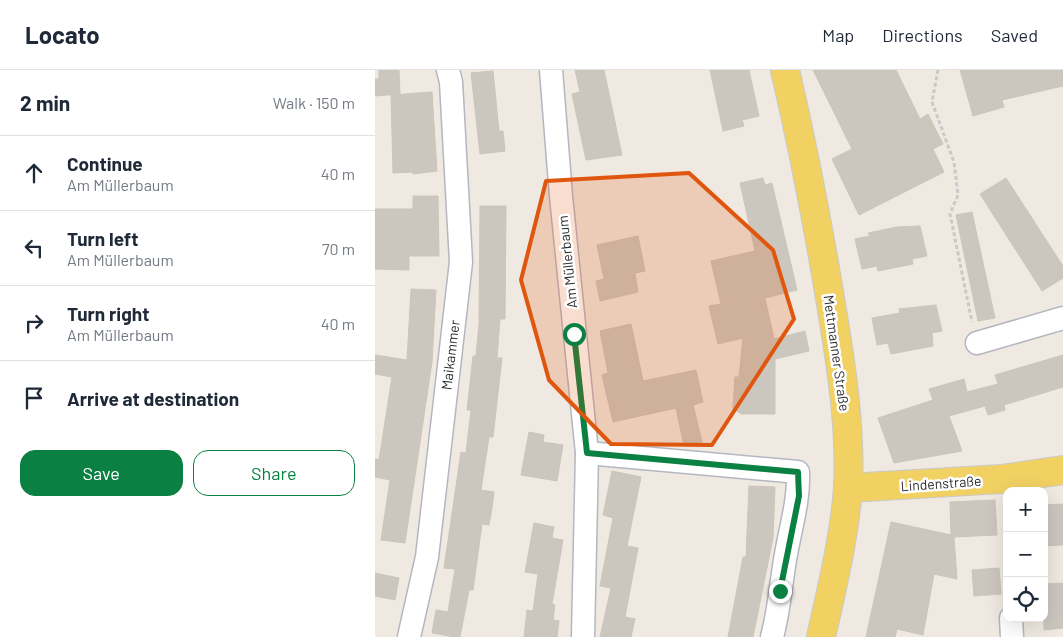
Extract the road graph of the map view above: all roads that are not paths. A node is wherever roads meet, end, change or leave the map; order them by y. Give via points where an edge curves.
1 (448, 70) edge
2 (551, 70) edge
3 (785, 70) edge
4 (1063, 318) edge
5 (977, 343) road end
6 (587, 453) junction
7 (1063, 470) edge
8 (848, 488) junction
9 (1011, 622) edge
10 (409, 637) edge
11 (583, 637) edge
12 (772, 637) edge
13 (821, 637) edge
14 (1012, 637) edge

1 - 10 street, Maikammer via 461,262 427,557
2 - 6 street, Am Müllerbaum
3 - 8 main road, Mettmanner Straße via 841,361 848,439
4 - 5 street
6 - 11 street, Am Müllerbaum
6 - 12 street via 798,472 799,496
7 - 8 main road, Lindenstraße via 1002,479
8 - 13 main road, Mettmanner Straße via 841,550
9 - 14 street

